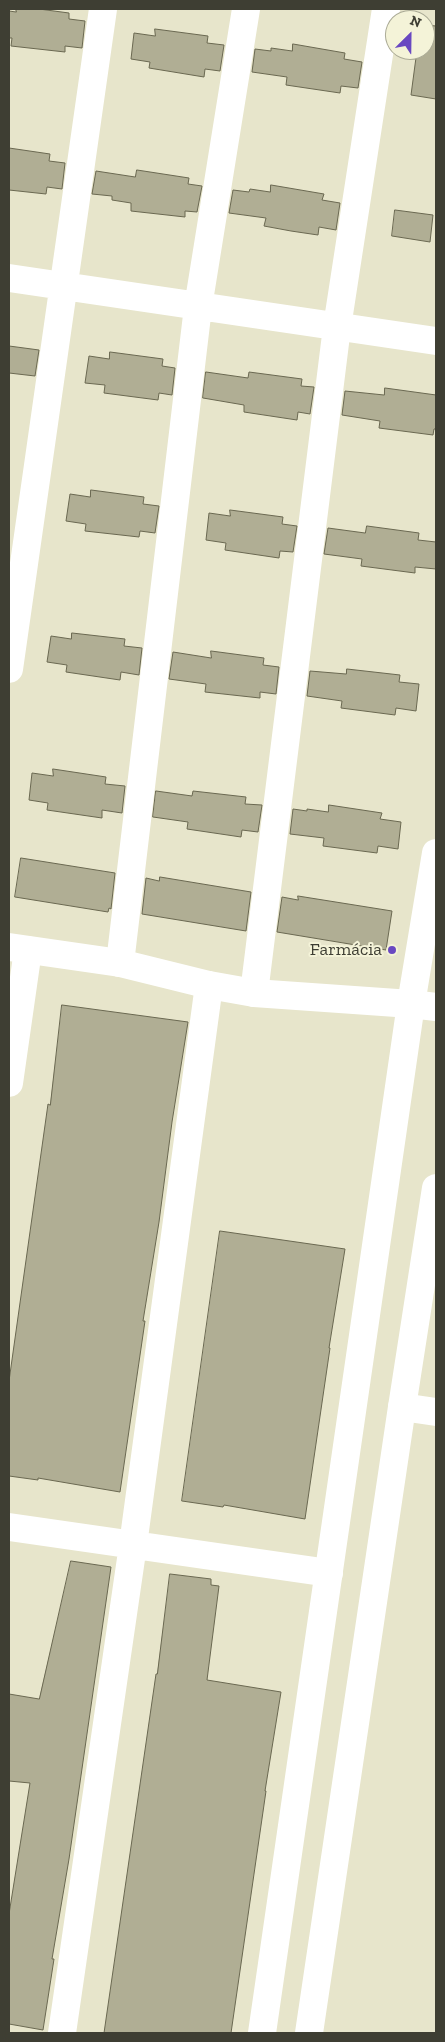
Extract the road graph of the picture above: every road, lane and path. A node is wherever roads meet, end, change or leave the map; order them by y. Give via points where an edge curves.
1 (103, 9) edge
2 (246, 9) edge
3 (386, 9) edge
4 (9, 278) edge
5 (62, 287) junction
6 (198, 307) junction
7 (337, 327) junction
8 (436, 341) edge
9 (9, 668) edge
10 (436, 853) edge
11 (18, 949) edge
12 (120, 963) junction
13 (210, 986) junction
14 (254, 992) junction
15 (424, 1005) edge
16 (9, 1083) edge
17 (436, 1188) edge
18 (402, 1407) junction
19 (436, 1412) edge
20 (9, 1527) edge
21 (133, 1545) junction
22 (329, 1573) junction
23 (62, 2033) edge
24 (262, 2033) edge
25 (309, 2033) edge

1 - 5 street
2 - 6 street
3 - 7 street
4 - 5 street
5 - 6 street
5 - 9 street
6 - 7 street
6 - 12 street
7 - 8 street
7 - 14 street
10 - 15 street
11 - 12 street
11 - 16 street
12 - 13 street
13 - 14 street
13 - 21 street
14 - 15 street
15 - 22 street
17 - 18 street
18 - 19 street
18 - 25 street
20 - 21 street
21 - 22 street
21 - 23 street
22 - 24 street

